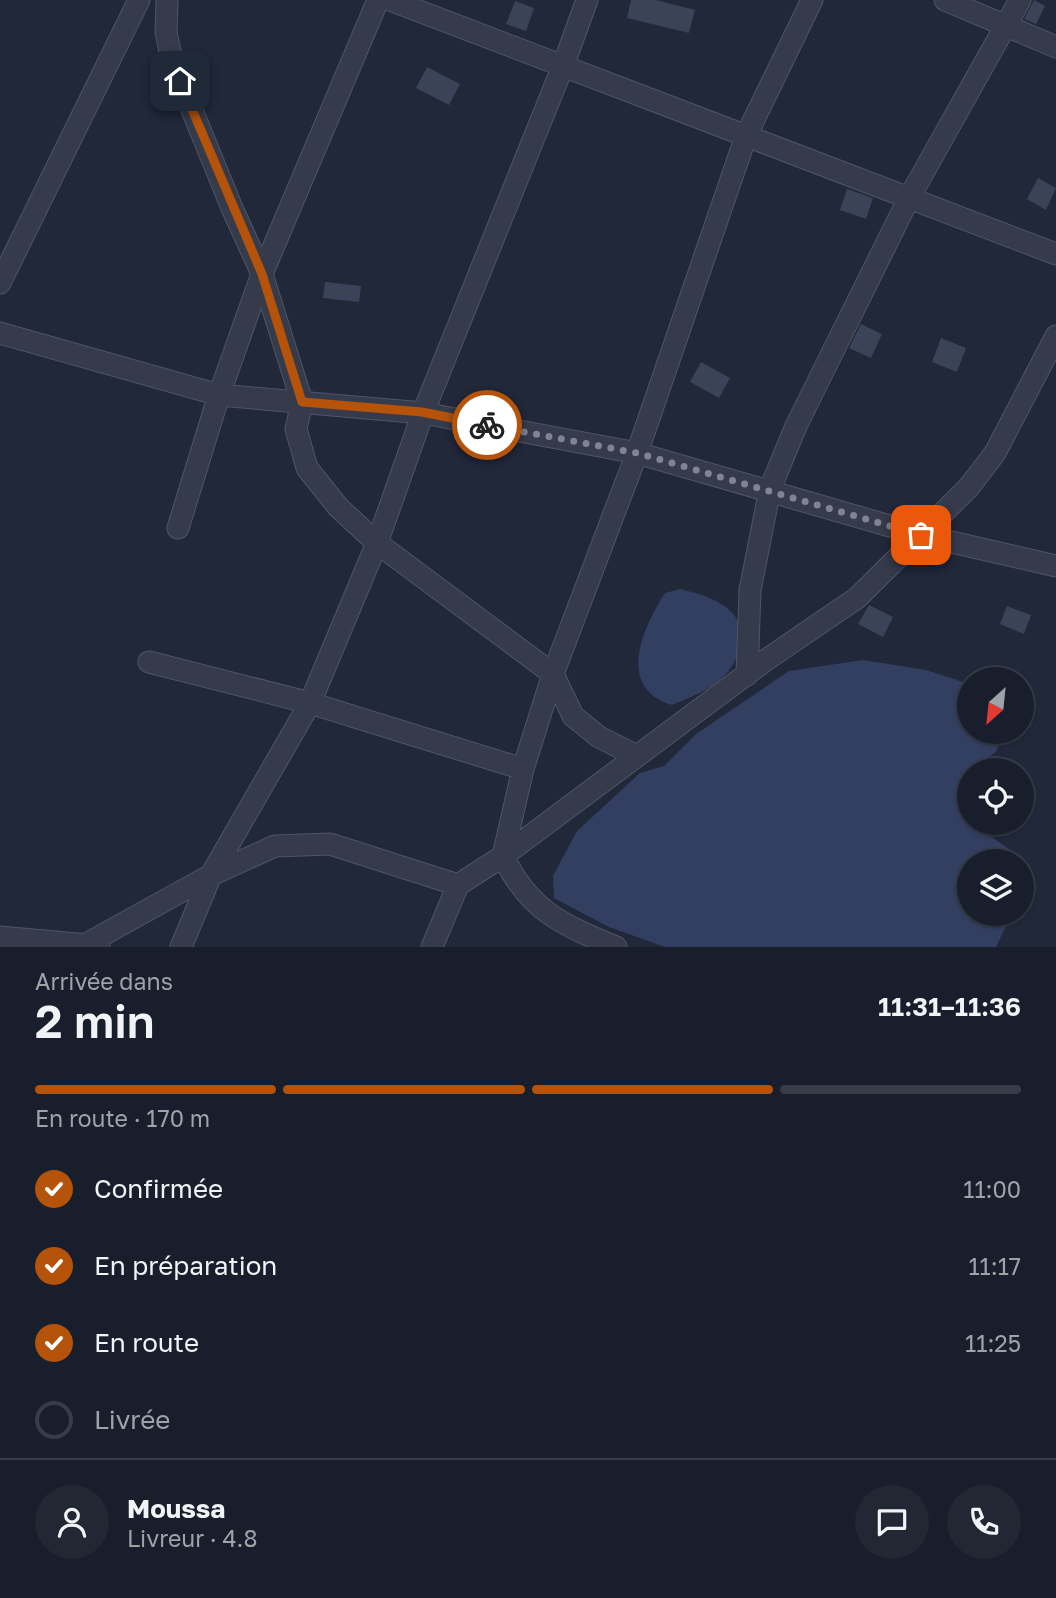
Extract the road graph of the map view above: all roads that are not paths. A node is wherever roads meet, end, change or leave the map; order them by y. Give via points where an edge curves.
1 (139, 0) edge
2 (167, 0) edge
3 (378, 0) edge
4 (390, 0) edge
5 (587, 0) edge
6 (811, 0) edge
7 (945, 0) edge
8 (1020, 0) edge
9 (1004, 27) junction
10 (1056, 47) edge
11 (563, 66) junction
12 (747, 136) junction
13 (909, 198) junction
14 (1056, 254) edge
15 (262, 274) junction
16 (0, 283) edge
17 (0, 333) edge
18 (1056, 336) edge
19 (219, 395) junction
20 (302, 402) junction
21 (422, 412) junction
22 (637, 453) junction
23 (769, 489) junction
24 (178, 528) dead end
25 (921, 535) junction
26 (377, 543) junction
27 (1056, 566) edge
28 (149, 662) dead end
29 (553, 674) junction
30 (747, 675) junction
31 (310, 703) junction
32 (637, 756) junction
33 (523, 769) junction
34 (503, 856) junction
35 (211, 875) junction
36 (458, 885) junction
37 (0, 937) edge
38 (94, 945) edge
39 (181, 947) edge
40 (432, 947) edge
41 (616, 947) edge

1 - 16 street
2 - 15 street via 166,32 172,61
3 - 15 street
4 - 11 street
5 - 11 street
6 - 12 street
7 - 9 street
8 - 9 street
9 - 10 street
9 - 13 street
11 - 12 street
11 - 21 street
12 - 13 street
12 - 22 street
13 - 14 street
13 - 23 street
15 - 19 street
15 - 20 street
17 - 19 street
18 - 25 street via 995,453
19 - 20 street
19 - 24 street
20 - 21 street
20 - 26 street via 296,429 307,468 338,507
21 - 22 street
21 - 26 street
22 - 23 street
22 - 29 street
23 - 25 street
23 - 30 street via 750,590
25 - 27 street
25 - 30 street via 857,598
26 - 29 street
26 - 31 street
28 - 31 street
29 - 32 street via 573,716 599,737
29 - 33 street
30 - 32 street
31 - 33 street
31 - 35 street
32 - 34 street
33 - 34 street
34 - 36 street
34 - 41 street via 514,879 551,918
35 - 36 street via 275,846 330,844
35 - 38 street
35 - 39 street
36 - 40 street
37 - 38 street

